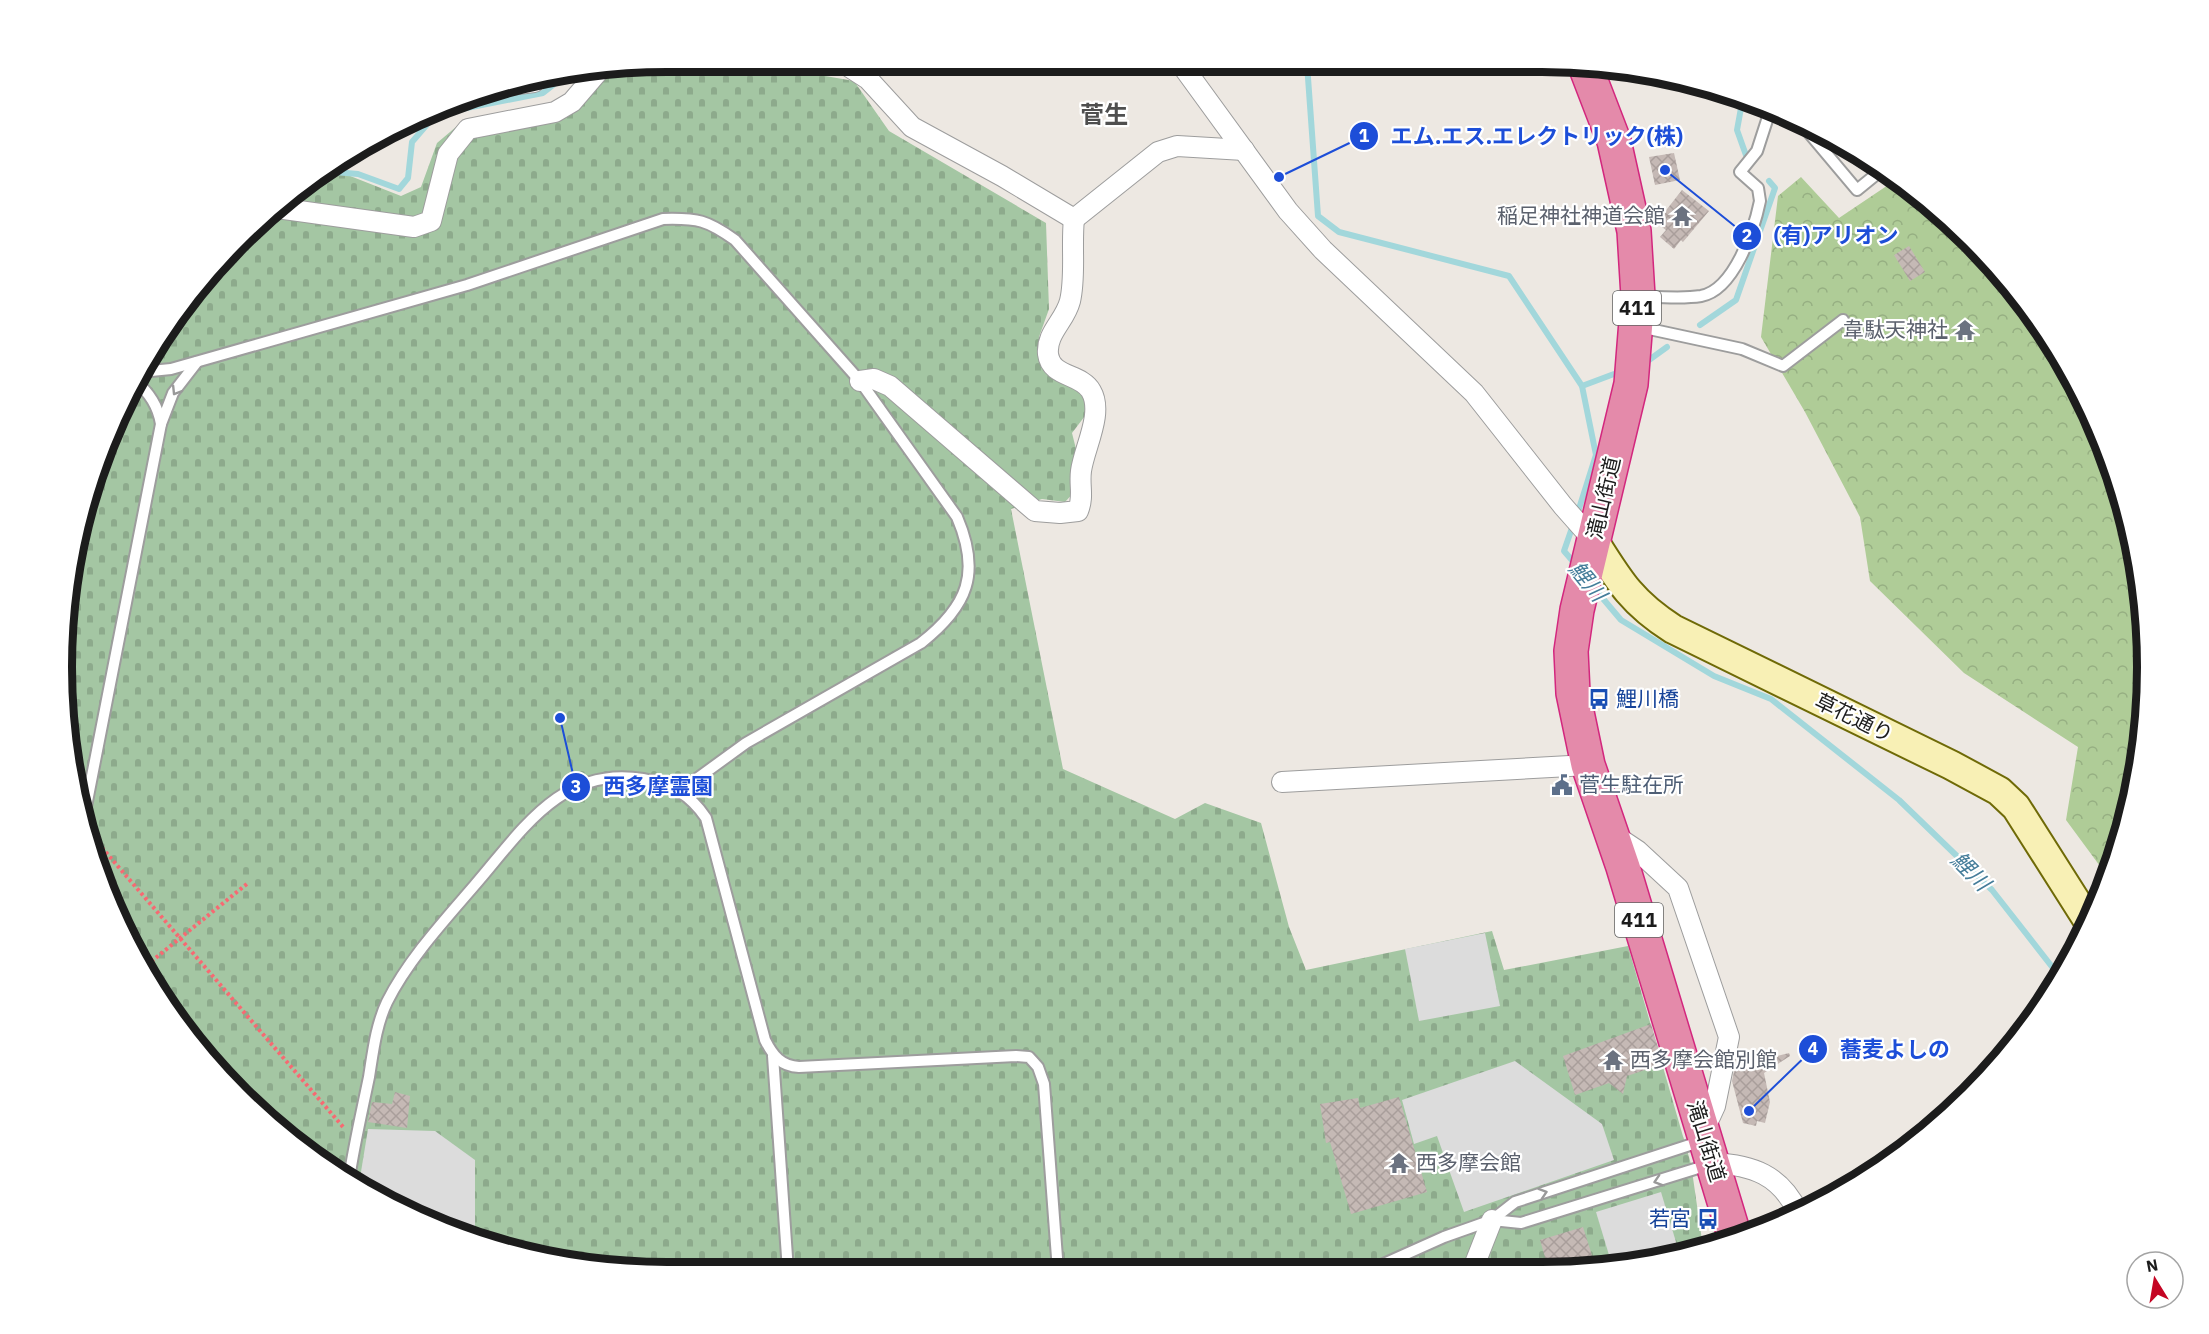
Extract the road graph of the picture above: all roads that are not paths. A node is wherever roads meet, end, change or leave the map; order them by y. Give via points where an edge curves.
1 (873, 72) edge
2 (1187, 72) edge
3 (1588, 74) edge
4 (594, 77) edge
5 (1769, 117) edge
6 (1812, 137) edge
7 (1244, 150) junction
8 (1876, 174) edge
9 (288, 209) edge
10 (1074, 219) junction
11 (1637, 311) junction
12 (1844, 320) dead end
13 (197, 361) junction
14 (151, 371) edge
15 (860, 381) junction
16 (142, 387) edge
17 (161, 424) junction
18 (1589, 542) junction
19 (1588, 765) junction
20 (1282, 782) dead end
21 (680, 790) junction
22 (87, 801) edge
23 (1611, 834) junction
24 (2084, 913) edge
25 (773, 1056) junction
26 (1708, 1145) junction
27 (351, 1171) edge
28 (1795, 1206) edge
29 (1492, 1220) junction
30 (1733, 1230) edge
31 (787, 1262) edge
32 (1057, 1262) edge
33 (1388, 1262) edge
34 (1476, 1262) edge

1 - 10 street via 912,128
2 - 7 street
3 - 11 highway, 滝山街道 / 411 via 1614,141 1634,231
4 - 9 street via 572,102 555,112 468,129 448,154 431,221 414,226
5 - 11 lane via 1758,151 1740,172 1758,189 1760,201 1733,273 1703,296
6 - 8 lane via 1857,190
7 - 10 street via 1177,146 1158,152
7 - 18 street via 1288,211 1323,250 1474,393
10 - 15 street via 1070,299 1048,339 1048,357 1054,369 1083,382 1092,392 1095,415 1081,472 1083,496 1078,511 1035,511 890,386 874,380
11 - 12 lane via 1783,366
11 - 18 highway, 滝山街道 / 411 via 1631,384
13 - 14 lane
13 - 15 lane via 467,285 663,219 687,218 711,223 735,240
13 -> 17 lane via 173,393
15 - 21 lane via 957,518 971,558 962,597 942,627 921,643 746,743
16 - 17 lane via 159,411
17 - 22 lane
18 - 19 highway, 滝山街道 / 411 via 1571,651 1580,738
18 - 24 street, 草花通り via 1631,597 1673,629 1999,791 2016,807
19 - 20 street
19 - 23 highway, 滝山街道 / 411
21 - 25 lane via 706,818 765,1040
21 - 27 lane via 623,775 591,779 561,794 537,813 441,924 387,1002 377,1031
23 - 26 highway, 滝山街道 / 411
23 - 26 street via 1678,888 1729,1037
25 - 31 lane
25 - 32 lane via 789,1067 1029,1057 1038,1067 1044,1084
26 - 28 street via 1776,1180
29 -> 26 lane via 1515,1202
26 -> 29 lane via 1521,1223
26 - 30 highway, 滝山街道 / 411
29 - 33 lane
29 - 34 street

